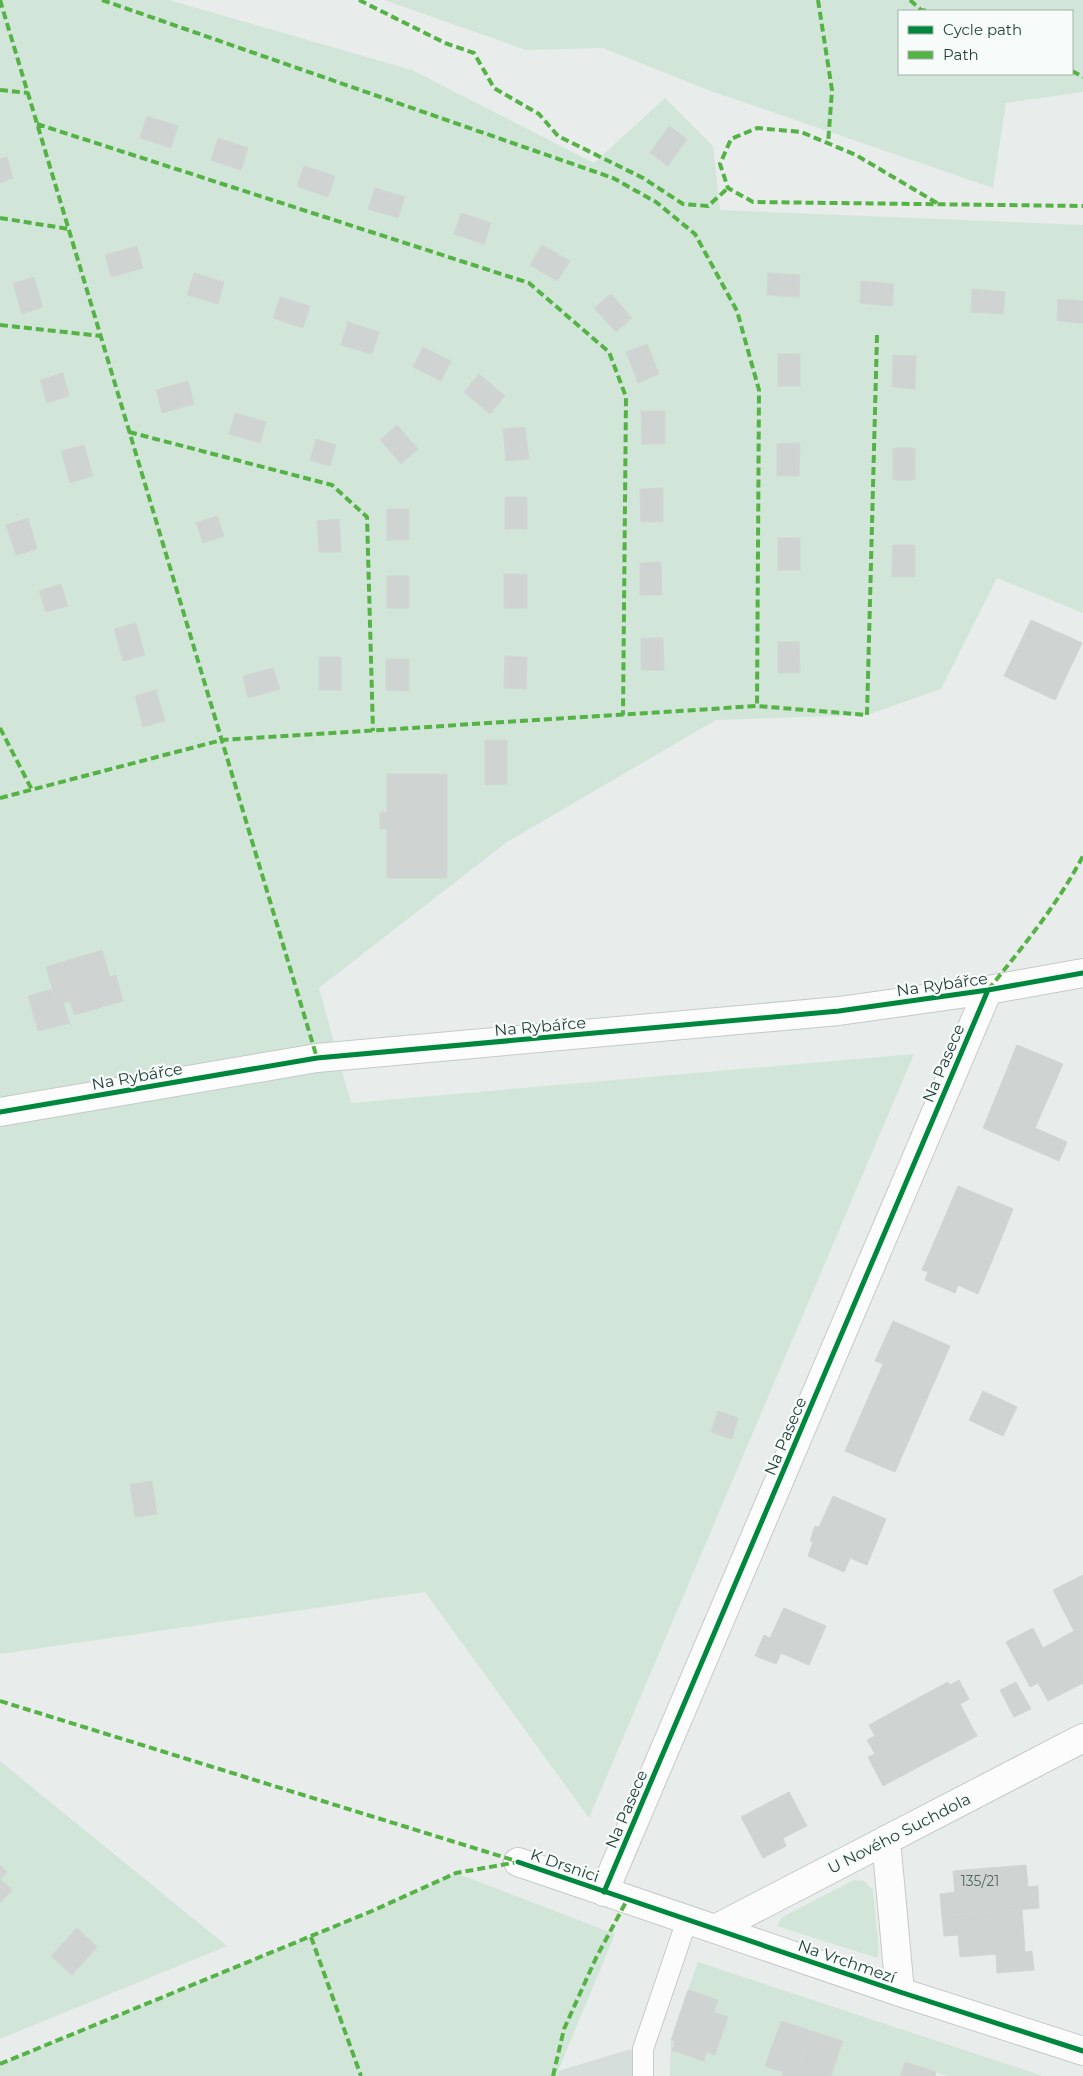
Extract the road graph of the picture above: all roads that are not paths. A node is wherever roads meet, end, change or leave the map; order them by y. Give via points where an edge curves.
1 (1083, 973) edge
2 (988, 990) junction
3 (0, 1112) edge
4 (1083, 1738) edge
5 (886, 1840) junction
6 (518, 1862) dead end
7 (604, 1892) junction
8 (687, 1920) junction
9 (715, 1929) junction
10 (900, 1992) junction
11 (1083, 2051) edge
12 (643, 2076) edge

1 - 2 street, Na Rybářce
2 - 3 street, Na Rybářce via 840,1011 317,1058
2 - 7 street, Na Pasece
4 - 5 street, U Nového Suchdola
5 - 9 street, U Nového Suchdola
5 - 10 street, U Nového Suchdola
6 - 7 street, K Drsnici
7 - 8 street, Na Vrchmezí
8 - 9 street, Na Vrchmezí
8 - 12 lane via 643,2049
9 - 10 street, Na Vrchmezí
10 - 11 street, Na Vrchmezí

